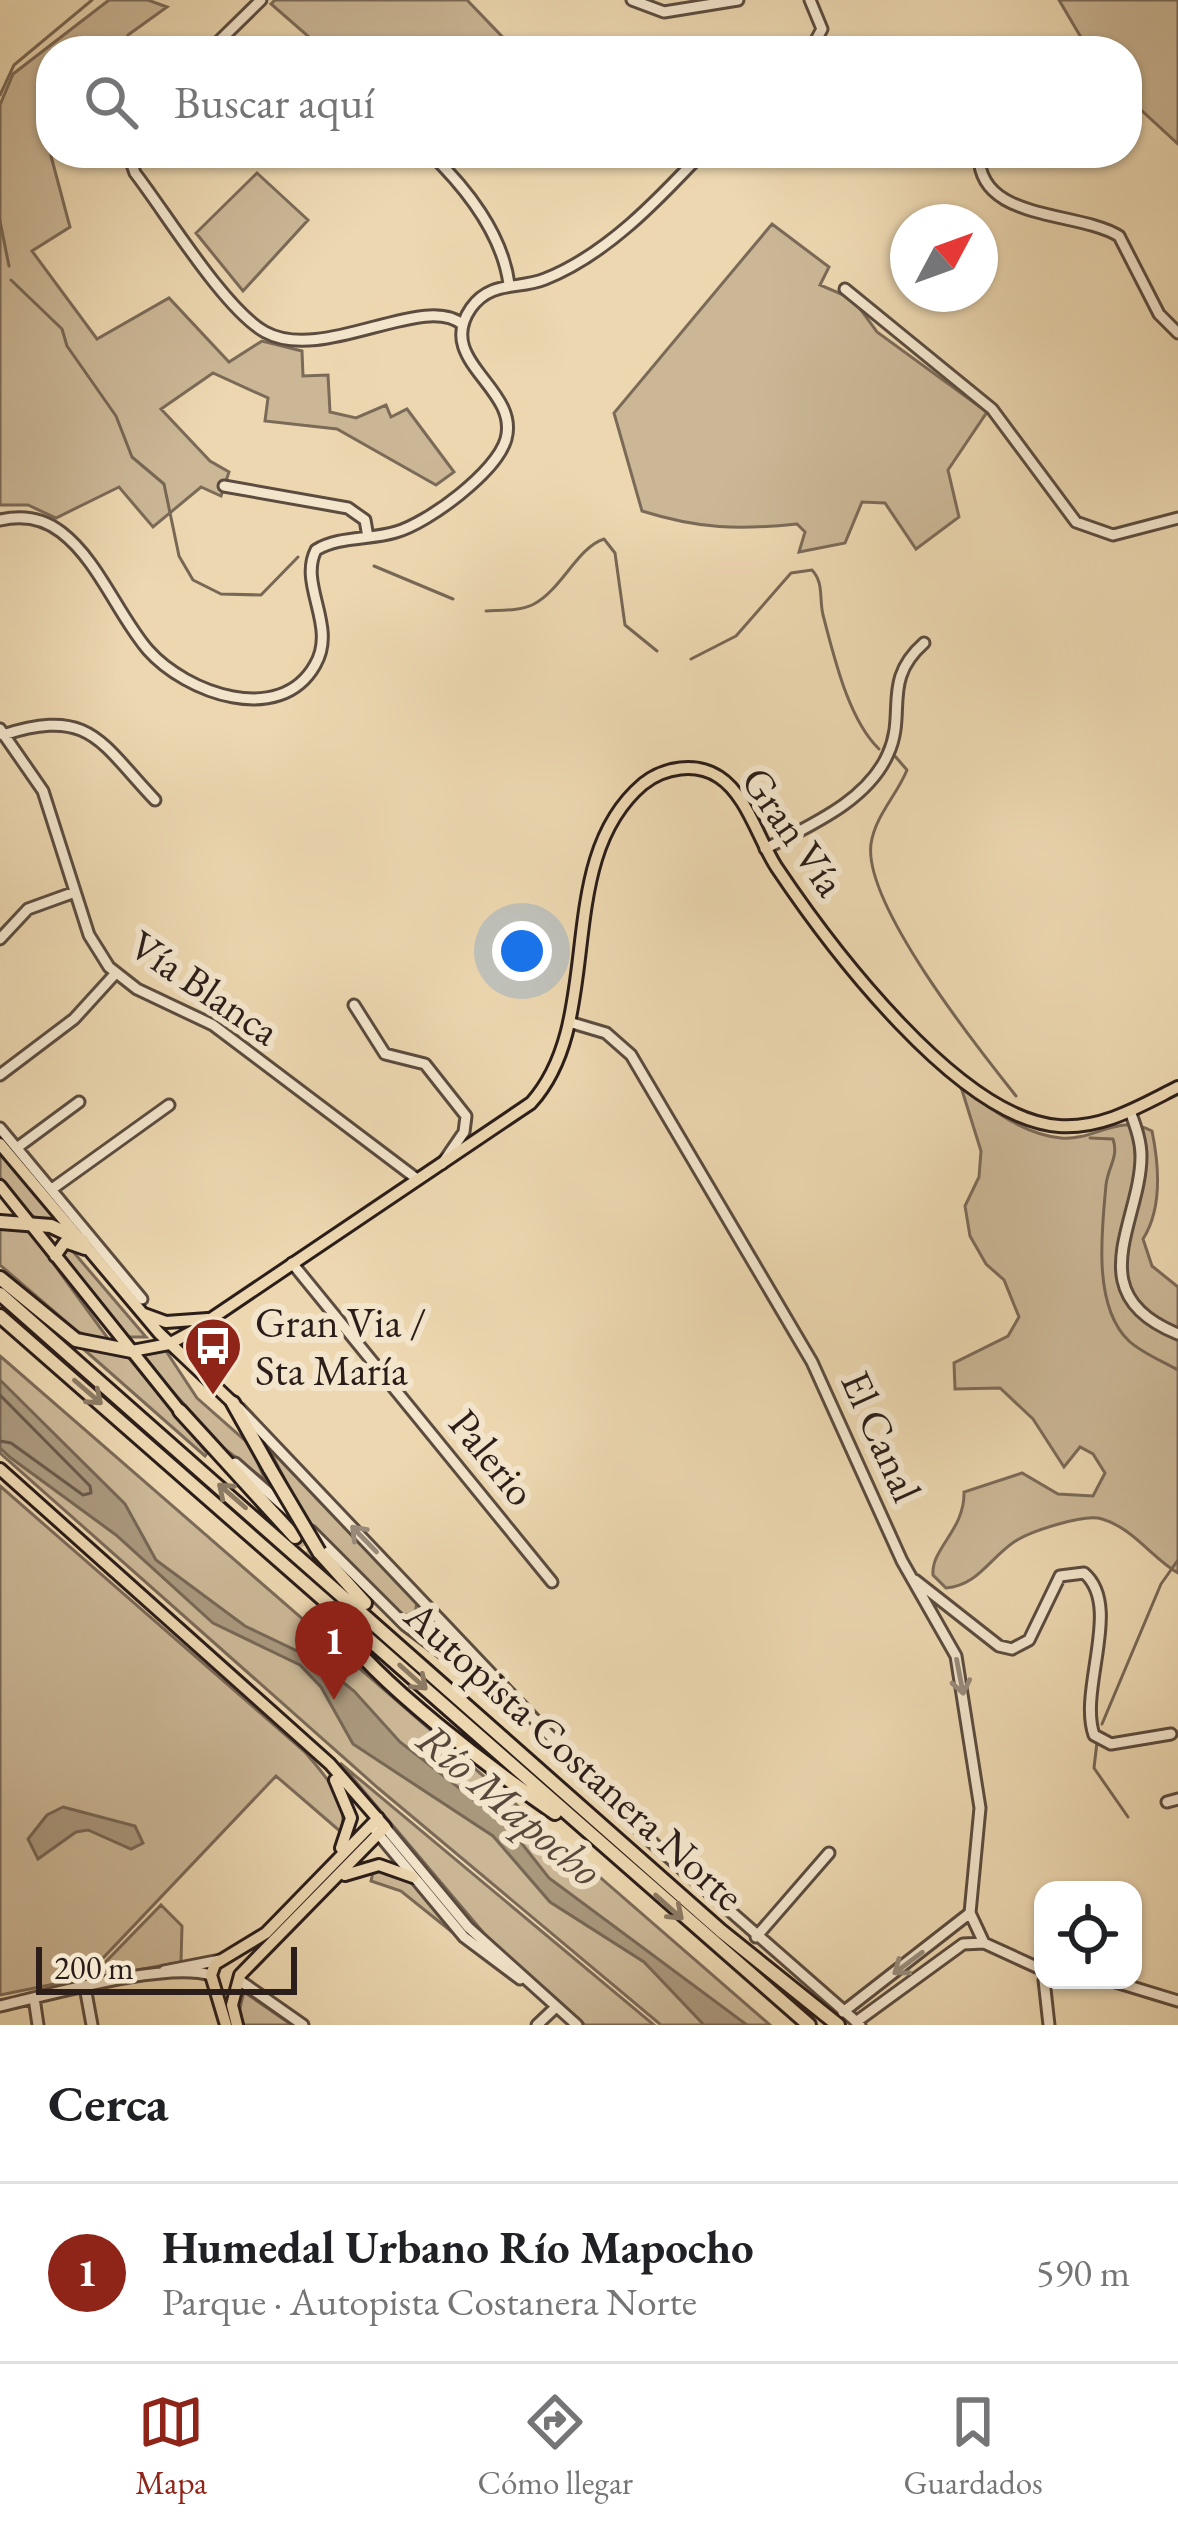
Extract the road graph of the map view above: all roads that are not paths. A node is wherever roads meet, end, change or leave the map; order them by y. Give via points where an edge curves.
1 (262, 0) edge
2 (632, 0) edge
3 (738, 0) edge
4 (810, 0) edge
5 (225, 36) edge
6 (818, 36) edge
7 (133, 168) edge
8 (442, 168) edge
9 (686, 168) edge
10 (981, 168) edge
11 (509, 284) junction
12 (845, 289) dead end
13 (463, 325) junction
14 (1178, 333) edge
15 (224, 486) dead end
16 (1178, 518) edge
17 (0, 520) edge
18 (368, 537) junction
19 (924, 643) dead end
20 (2, 732) edge
21 (155, 800) dead end
22 (765, 849) junction
23 (74, 892) junction
24 (0, 940) edge
25 (115, 974) junction
26 (354, 1005) dead end
27 (569, 1022) junction
28 (0, 1075) edge
29 (1178, 1087) edge
30 (79, 1102) dead end
31 (169, 1105) dead end
32 (1130, 1111) junction
33 (0, 1128) edge
34 (0, 1144) edge
35 (18, 1147) junction
36 (442, 1164) junction
37 (417, 1179) junction
38 (0, 1186) edge
39 (52, 1189) junction
40 (0, 1222) edge
41 (30, 1224) junction
42 (83, 1240) junction
43 (93, 1253) junction
44 (56, 1256) junction
45 (292, 1263) junction
46 (0, 1278) edge
47 (0, 1294) edge
48 (142, 1305) junction
49 (0, 1316) edge
50 (207, 1322) junction
51 (1178, 1334) edge
52 (169, 1344) junction
53 (132, 1351) junction
54 (204, 1375) junction
55 (233, 1403) junction
56 (180, 1412) junction
57 (0, 1469) edge
58 (295, 1538) tunnel mouth
59 (910, 1577) junction
60 (552, 1582) dead end
61 (431, 1609) junction
62 (336, 1624) dead end
63 (405, 1624) junction
64 (383, 1628) junction
65 (1171, 1734) dead end
66 (557, 1742) junction
67 (308, 1746) junction
68 (334, 1780) junction
69 (378, 1826) junction
70 (582, 1828) junction
71 (829, 1853) dead end
72 (326, 1871) junction
73 (413, 1877) junction
74 (328, 1887) junction
75 (970, 1913) junction
76 (756, 1937) junction
77 (984, 1943) junction
78 (224, 1960) junction
79 (1034, 1966) edge
80 (147, 1976) junction
81 (212, 1977) junction
82 (239, 1980) junction
83 (525, 1981) junction
84 (86, 1987) junction
85 (1045, 1989) edge
86 (1139, 1989) edge
87 (34, 1998) junction
88 (1178, 2001) edge
89 (0, 2006) edge
90 (556, 2008) junction
91 (841, 2018) edge
92 (858, 2023) edge
93 (38, 2025) edge
94 (92, 2025) edge
95 (226, 2025) edge
96 (237, 2025) edge
97 (303, 2025) edge
98 (537, 2025) edge
99 (577, 2025) edge
100 (809, 2025) edge
101 (1049, 2025) edge

1 - 5 street
2 - 3 street via 664,13
4 - 6 street
7 - 13 street via 239,310 270,335 310,343 440,314
8 - 11 street via 486,221
9 - 11 street via 626,230 545,280
10 - 14 street via 1000,198 1118,236 1159,314
11 - 13 street via 481,297
12 - 16 street via 981,398 1076,522 1113,535
13 - 18 street via 471,364 504,406 505,444 427,518
15 - 18 street via 348,508 364,520
17 - 18 street via 26,518 59,530 160,662 250,701 285,694 317,663 325,630 311,562 316,550
19 - 22 street via 898,679 891,747 877,773 840,807
20 - 21 street via 74,725
20 - 23 street, Vía Blanca via 44,791
22 - 27 main road, Gran Vía via 737,795 714,774 679,769 645,782 594,874
22 - 32 main road, Gran Vía via 897,1016 997,1105 1058,1126
23 - 24 street via 28,909
23 - 25 street, Vía Blanca via 93,945
25 - 28 street via 74,1019
25 - 37 street, Vía Blanca via 213,1025
26 - 36 street via 378,1048 425,1064 466,1116
27 - 36 main road, Gran Vía via 539,1094
27 - 59 street, El Canal via 606,1033 631,1055 812,1362
29 - 32 main road, Gran Vía
30 - 35 street
31 - 39 street
32 - 51 street via 1141,1157 1124,1228 1125,1283 1139,1310
33 - 35 street
34 - 42 main road
35 - 39 street
36 - 37 main road, Gran Vía
37 - 45 main road, Gran Vía
38 - 41 main road
39 - 48 street
40 - 41 highway
41 - 42 highway
41 - 44 main road
42 - 43 main road
43 - 44 main road via 65,1242
43 - 48 main road
44 - 53 main road
45 - 50 main road, Gran Vía
45 - 60 street, Palerio
46 - 53 highway via 76,1340
64 -> 47 highway, Autopista Costanera Norte
48 - 50 main road via 166,1322
48 - 52 main road
49 -> 70 highway, Autopista Costanera Norte
50 - 52 main road, Gran Vía
50 - 54 main road via 198,1345
52 - 53 main road, Gran Vía
52 - 54 main road
53 - 56 main road
54 - 55 main road
61 -> 55 street
55 - 64 highway, bridge via 319,1552
56 - 58 highway
56 - 63 street
57 - 67 main road
59 - 65 street via 1012,1649 1028,1640 1060,1576 1084,1573 1095,1587 1100,1625 1090,1683 1093,1732 1111,1744
59 -> 75 street, El Canal via 960,1670 980,1808
61 - 63 street via 421,1624
61 - 66 street
62 - 70 highway via 480,1759
63 - 66 street
64 - 91 highway, Autopista Costanera Norte via 736,1944
66 - 76 street
67 - 68 main road
67 - 69 main road
68 - 69 main road
68 - 72 main road via 351,1825
69 - 72 main road
69 - 73 street
69 - 74 main road
69 - 83 street
70 -> 100 highway, Autopista Costanera Norte
71 - 76 street
72 - 78 main road via 266,1933
73 - 74 main road via 371,1865
73 - 83 street via 464,1937
74 - 82 main road
75 - 77 street
75 -> 91 street
76 - 91 street
77 - 79 street
77 - 92 street via 958,1947
78 - 80 street
78 - 81 main road
78 - 82 main road
80 - 81 street
80 - 84 street
81 - 82 main road via 224,1988
81 - 95 main road
82 - 96 main road
82 - 97 street
83 - 90 street
84 - 87 street
84 - 94 street
85 - 101 street
86 - 88 street
87 - 89 street
87 - 93 street
90 - 98 street
90 - 99 street
91 - 92 street

